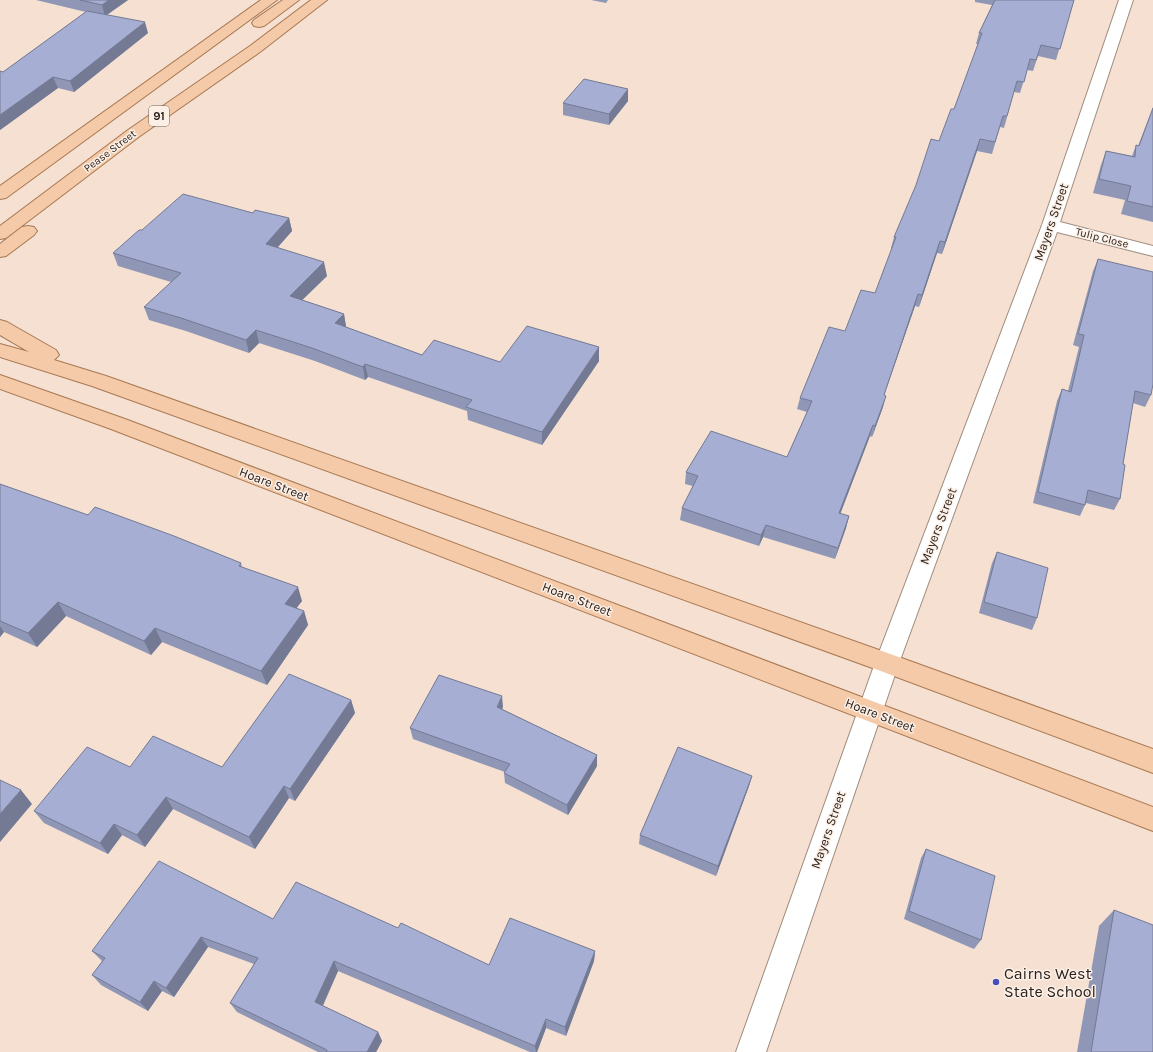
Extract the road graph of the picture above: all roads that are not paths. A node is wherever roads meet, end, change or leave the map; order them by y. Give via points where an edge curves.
1 (270, 0) edge
2 (292, 0) edge
3 (320, 0) edge
4 (1126, 0) edge
5 (206, 45) junction
6 (260, 45) junction
7 (202, 69) junction
8 (134, 133) junction
9 (0, 194) edge
10 (0, 210) edge
11 (0, 221) edge
12 (1051, 225) junction
13 (0, 234) edge
14 (1153, 251) edge
15 (0, 252) edge
16 (0, 326) edge
17 (0, 350) edge
18 (99, 381) junction
19 (0, 382) edge
20 (0, 398) edge
21 (118, 424) junction
22 (886, 663) junction
23 (870, 711) junction
24 (1153, 761) edge
25 (1153, 818) edge
26 (751, 1052) edge

1 - 5 main road, 91
2 - 5 main road via 262,21
3 - 6 main road, Pease Street / 91
4 - 12 street, Mayers Street
5 - 9 main road, 91
6 - 7 main road via 218,59
6 - 8 main road, Pease Street / 91
7 - 10 main road via 172,84
7 - 11 main road
8 - 13 main road, Pease Street / 91
8 - 15 main road via 94,181
12 - 14 street, Tulip Close
12 - 22 street, Mayers Street
16 - 18 main road via 22,341
17 - 18 main road
18 - 22 main road
19 - 21 main road, Hoare Street
20 - 21 main road
21 - 23 main road, Hoare Street
22 - 23 street, Mayers Street
22 - 24 main road
23 - 25 main road, Hoare Street
23 - 26 street, Mayers Street

